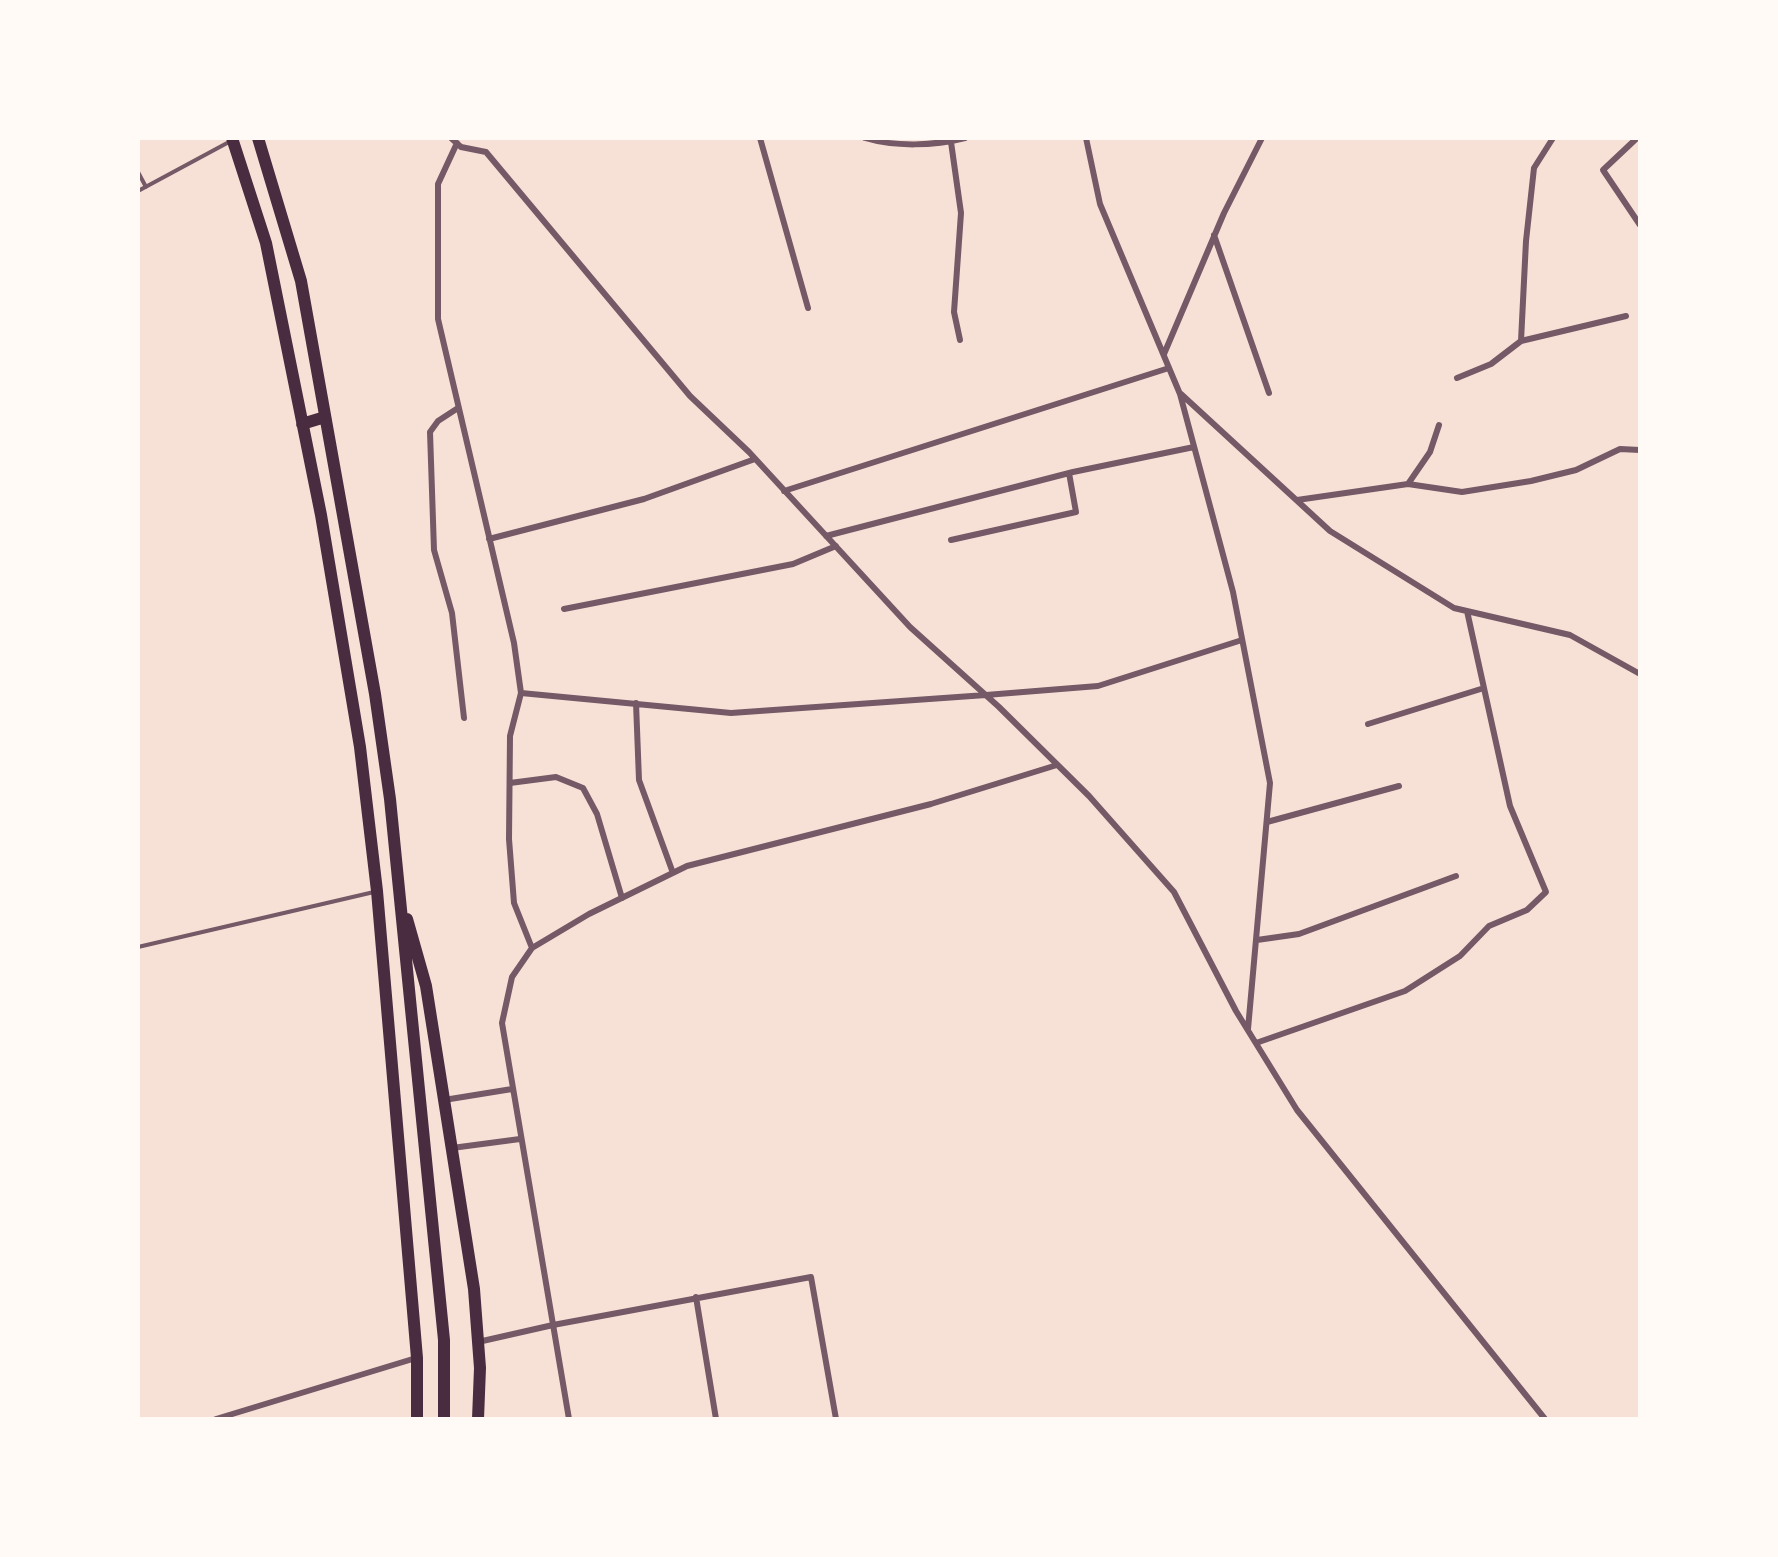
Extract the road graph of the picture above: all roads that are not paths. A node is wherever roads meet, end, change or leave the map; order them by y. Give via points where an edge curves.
1 (258, 138) edge
2 (760, 138) edge
3 (865, 138) edge
4 (965, 138) edge
5 (1086, 138) edge
6 (1262, 138) edge
7 (1553, 138) edge
8 (1637, 138) edge
9 (232, 139) edge
10 (454, 140) edge
11 (946, 141) edge
12 (138, 172) edge
13 (146, 187) junction
14 (138, 191) edge
15 (1639, 222) edge
16 (1214, 235) junction
17 (808, 308) dead end
18 (1626, 316) dead end
19 (960, 340) dead end
20 (1521, 341) junction
21 (1164, 354) junction
22 (1169, 368) junction
23 (1457, 378) dead end
24 (1180, 393) junction
25 (1269, 393) dead end
26 (458, 408) junction
27 (325, 417) junction
28 (302, 424) junction
29 (1439, 425) dead end
30 (1194, 447) junction
31 (1640, 450) edge
32 (755, 459) junction
33 (1069, 473) junction
34 (1408, 484) junction
35 (784, 491) junction
36 (1297, 500) junction
37 (343, 511) junction
38 (321, 515) junction
39 (826, 536) junction
40 (489, 539) junction
41 (951, 540) dead end
42 (836, 546) junction
43 (564, 609) dead end
44 (1467, 611) junction
45 (1242, 640) junction
46 (1640, 674) edge
47 (1484, 687) junction
48 (521, 693) junction
49 (986, 695) junction
50 (636, 704) junction
51 (464, 718) dead end
52 (1368, 724) dead end
53 (1057, 765) junction
54 (510, 783) junction
55 (1398, 786) dead end
56 (1267, 822) junction
57 (673, 873) junction
58 (1456, 876) dead end
59 (398, 889) junction
60 (377, 891) junction
61 (622, 898) junction
62 (1257, 940) junction
63 (138, 947) edge
64 (532, 948) junction
65 (1248, 1030) junction
66 (1256, 1043) junction
67 (512, 1089) junction
68 (444, 1100) junction
69 (520, 1139) junction
70 (451, 1149) junction
71 (696, 1297) junction
72 (553, 1325) junction
73 (478, 1342) junction
74 (417, 1358) junction
75 (216, 1419) edge
76 (417, 1419) edge
77 (444, 1419) edge
78 (478, 1419) edge
79 (569, 1419) edge
80 (716, 1419) edge
81 (836, 1419) edge
82 (1545, 1419) edge

1 - 27 highway via 301,281
2 - 17 street
3 - 11 street via 881,143
4 - 11 street
5 - 21 street via 1100,204
6 - 16 street
7 - 20 street via 1534,168
8 - 15 street via 1603,170
9 - 13 lane
9 - 28 highway via 266,243
10 - 26 street via 438,184 438,320
10 - 32 street via 461,147 486,152 690,396
11 - 19 street via 961,213 954,312
12 - 13 lane
13 - 14 lane
16 - 21 street
16 - 25 street
18 - 20 street
20 - 23 street via 1491,364
21 - 22 street
22 - 24 street
22 - 35 street
24 - 30 street
24 - 36 street
26 - 40 street
26 - 51 street via 430,432 434,549 452,613
27 - 28 highway
27 - 37 highway
28 - 38 highway
29 - 34 street via 1430,452
30 - 33 street
30 - 45 street via 1233,591
31 - 34 street via 1620,449 1576,470 1462,492
32 - 35 street
32 - 40 street via 644,499
33 - 39 street
33 - 41 street via 1076,512
34 - 36 street
35 - 39 street
36 - 44 street via 1330,531 1455,608
37 - 38 highway
37 - 59 highway via 375,694
38 - 60 highway via 360,747
39 - 42 street
40 - 48 street via 514,643
42 - 43 street via 793,564
42 - 49 street via 910,627
44 - 46 street via 1570,635
44 - 47 street
45 - 49 street via 1098,686
45 - 56 street via 1270,783
47 - 52 street
47 - 66 street via 1510,806 1546,892 1527,910 1489,926 1460,956 1405,991
48 - 50 street
48 - 54 street via 510,736
49 - 50 street via 731,712
49 - 53 street
50 - 57 street via 639,780
53 - 57 street via 931,804
53 - 65 street via 1174,892
54 - 61 street via 556,777 583,788 597,814
54 - 64 street via 514,903
55 - 56 street
56 - 62 street
57 - 61 street
58 - 62 street via 1299,934
59 - 60 highway
59 - 68 highway via 426,986
59 - 77 highway via 444,1340
60 - 63 lane
60 - 74 highway
61 - 64 street
62 - 65 street
64 - 67 street via 512,977 502,1023
65 - 66 street
66 - 82 street via 1297,1110
67 - 68 street
67 - 69 street
68 - 70 highway
69 - 70 street
69 - 72 street
70 - 73 highway via 474,1289
71 - 72 street
71 - 80 street
71 - 81 street via 811,1277
72 - 73 street
72 - 79 street
73 - 78 highway
74 - 75 street
74 - 76 highway

